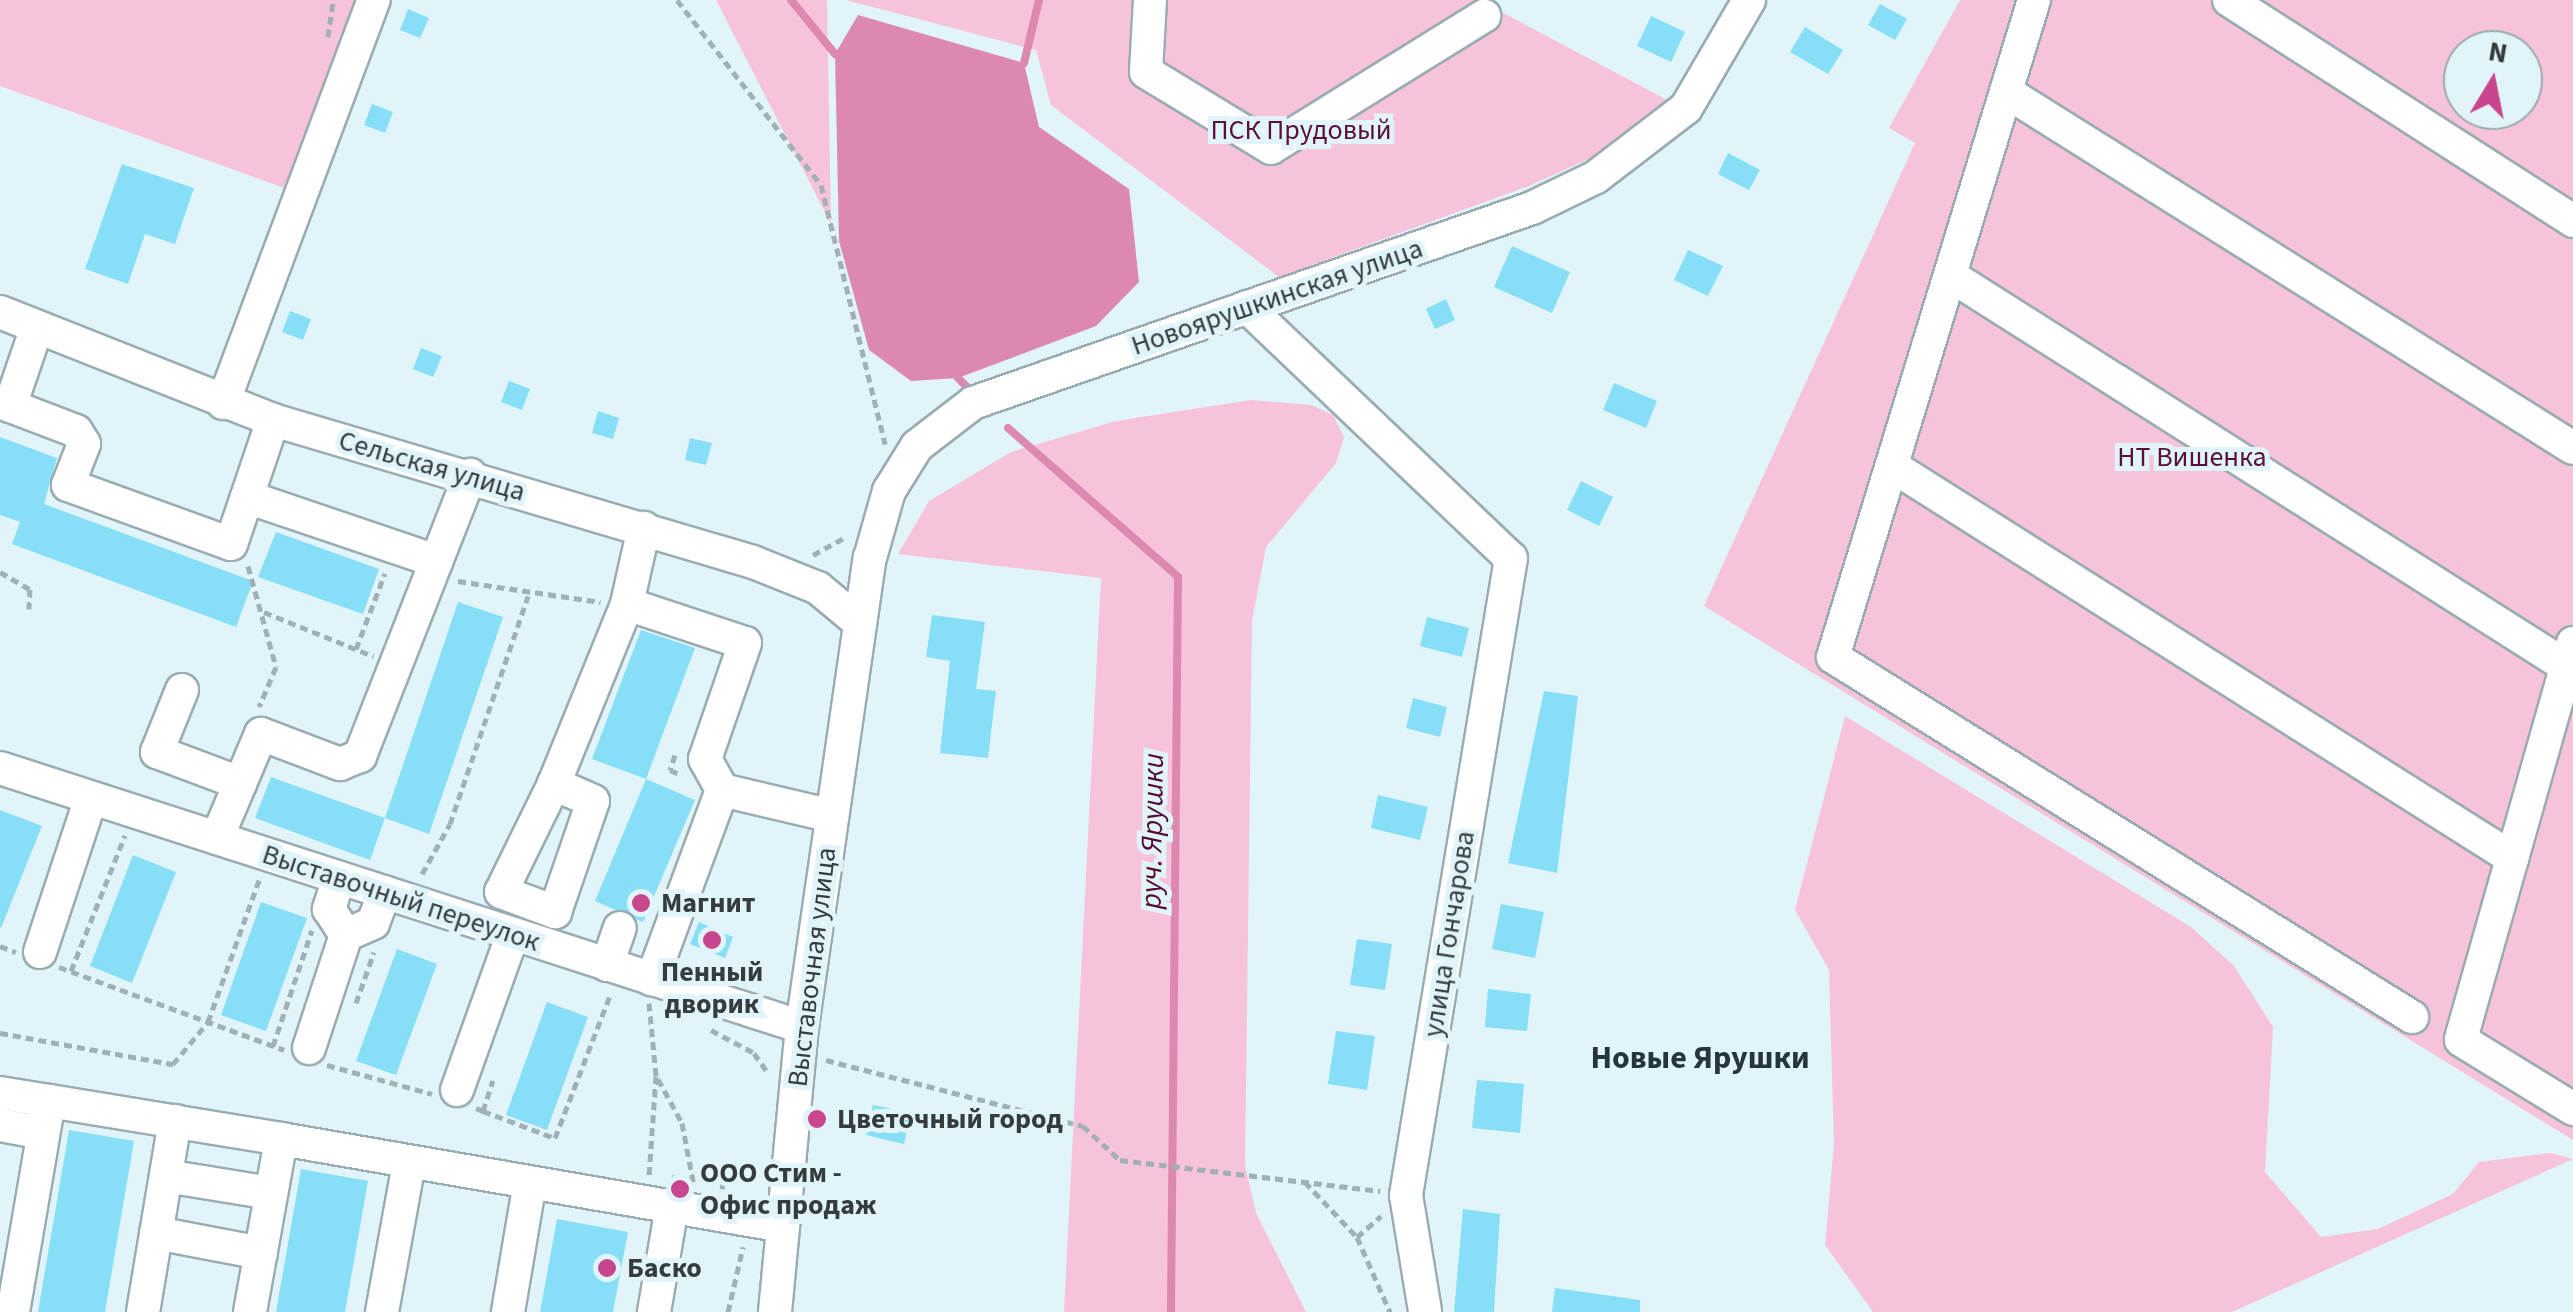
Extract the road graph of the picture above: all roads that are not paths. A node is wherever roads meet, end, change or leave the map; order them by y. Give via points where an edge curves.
1 (374, 0) edge
2 (1150, 0) edge
3 (1749, 0) edge
4 (2034, 0) edge
5 (2229, 0) edge
6 (1484, 16) dead end
7 (2008, 93) junction
8 (2573, 221) edge
9 (1951, 276) junction
10 (1247, 307) junction
11 (0, 312) edge
12 (37, 327) junction
13 (223, 403) junction
14 (5, 404) edge
15 (272, 420) junction
16 (2573, 448) edge
17 (1892, 466) junction
18 (470, 475) junction
19 (247, 497) junction
20 (644, 528) junction
21 (434, 568) junction
22 (628, 604) junction
23 (860, 623) junction
24 (2570, 654) edge
25 (182, 690) dead end
26 (0, 768) edge
27 (240, 783) junction
28 (554, 784) junction
29 (709, 786) junction
30 (91, 798) junction
31 (832, 816) junction
32 (218, 838) junction
33 (2512, 858) junction
34 (339, 878) junction
35 (392, 895) junction
36 (555, 912) junction
37 (620, 928) dead end
38 (512, 934) junction
39 (361, 942) junction
40 (544, 944) junction
41 (35, 956) road end
42 (614, 967) junction
43 (652, 979) junction
44 (2412, 1017) dead end
45 (802, 1028) junction
46 (321, 1057) road end
47 (0, 1093) edge
48 (455, 1097) road end
49 (2573, 1110) edge
50 (46, 1117) junction
51 (175, 1121) junction
52 (0, 1125) edge
53 (281, 1140) junction
54 (409, 1163) junction
55 (166, 1176) junction
56 (529, 1188) junction
57 (272, 1193) junction
58 (661, 1211) junction
59 (783, 1226) junction
60 (156, 1234) junction
61 (12, 1249) edge
62 (261, 1253) junction
63 (13, 1312) edge
64 (143, 1312) edge
65 (250, 1312) edge
66 (382, 1312) edge
67 (508, 1312) edge
68 (654, 1312) edge
69 (775, 1312) edge
70 (1424, 1312) edge

1 - 13 street
2 - 6 street via 1146,72 1272,148
3 - 10 street, Новоярушкинская улица via 1708,76 1648,146 1532,208
4 - 7 street
5 - 8 street
7 - 9 street
7 - 16 street
9 - 17 street
9 - 24 street
10 - 23 street, Новоярушкинская улица via 974,403 917,446 889,490
10 - 70 street, улица Гончарова via 1511,558 1406,1195
11 - 12 street, Сельская улица
12 - 13 street, Сельская улица
12 - 14 street
13 - 15 street, Сельская улица
14 - 19 street via 76,432 84,444 68,485 231,544
15 - 18 street, Сельская улица
15 - 19 street
17 - 33 street
17 - 44 street via 1833,656
18 - 20 street, Сельская улица
18 - 21 street
19 - 21 street via 395,547
20 - 22 street
20 - 23 street, Сельская улица via 818,588
21 - 27 street via 360,756 340,764 261,734
22 - 28 street
22 - 29 street via 744,643 705,759
23 - 31 street, Выставочная улица
24 - 33 street
25 - 27 street via 157,752
26 - 30 street, Выставочный переулок
27 - 32 street
28 - 36 street via 593,801
28 - 36 street via 501,892
29 - 31 street
29 - 43 street
30 - 32 street, Выставочный переулок
30 - 41 street
31 - 45 street, Выставочная улица
32 - 34 street, Выставочный переулок
33 - 49 street via 2462,1040
34 - 35 street, Выставочный переулок
34 - 39 street via 329,909
35 - 38 street, Выставочный переулок
35 - 39 street
36 - 40 street
37 - 42 street
38 - 40 street, Выставочный переулок
38 - 48 street
39 - 46 street
40 - 42 street, Выставочный переулок
42 - 43 street, Выставочный переулок
43 - 45 street, Выставочный переулок
45 - 59 street, Выставочная улица
47 - 50 street
50 - 51 street
50 - 52 street
50 - 61 street
51 - 53 street
51 - 55 street
53 - 54 street
53 - 57 street
54 - 56 street
54 - 66 street
55 - 57 street
55 - 60 street
56 - 58 street
56 - 67 street
57 - 62 street
58 - 59 street
58 - 68 street
59 - 69 street, Выставочная улица
60 - 62 street
60 - 64 street
61 - 63 street
62 - 65 street

